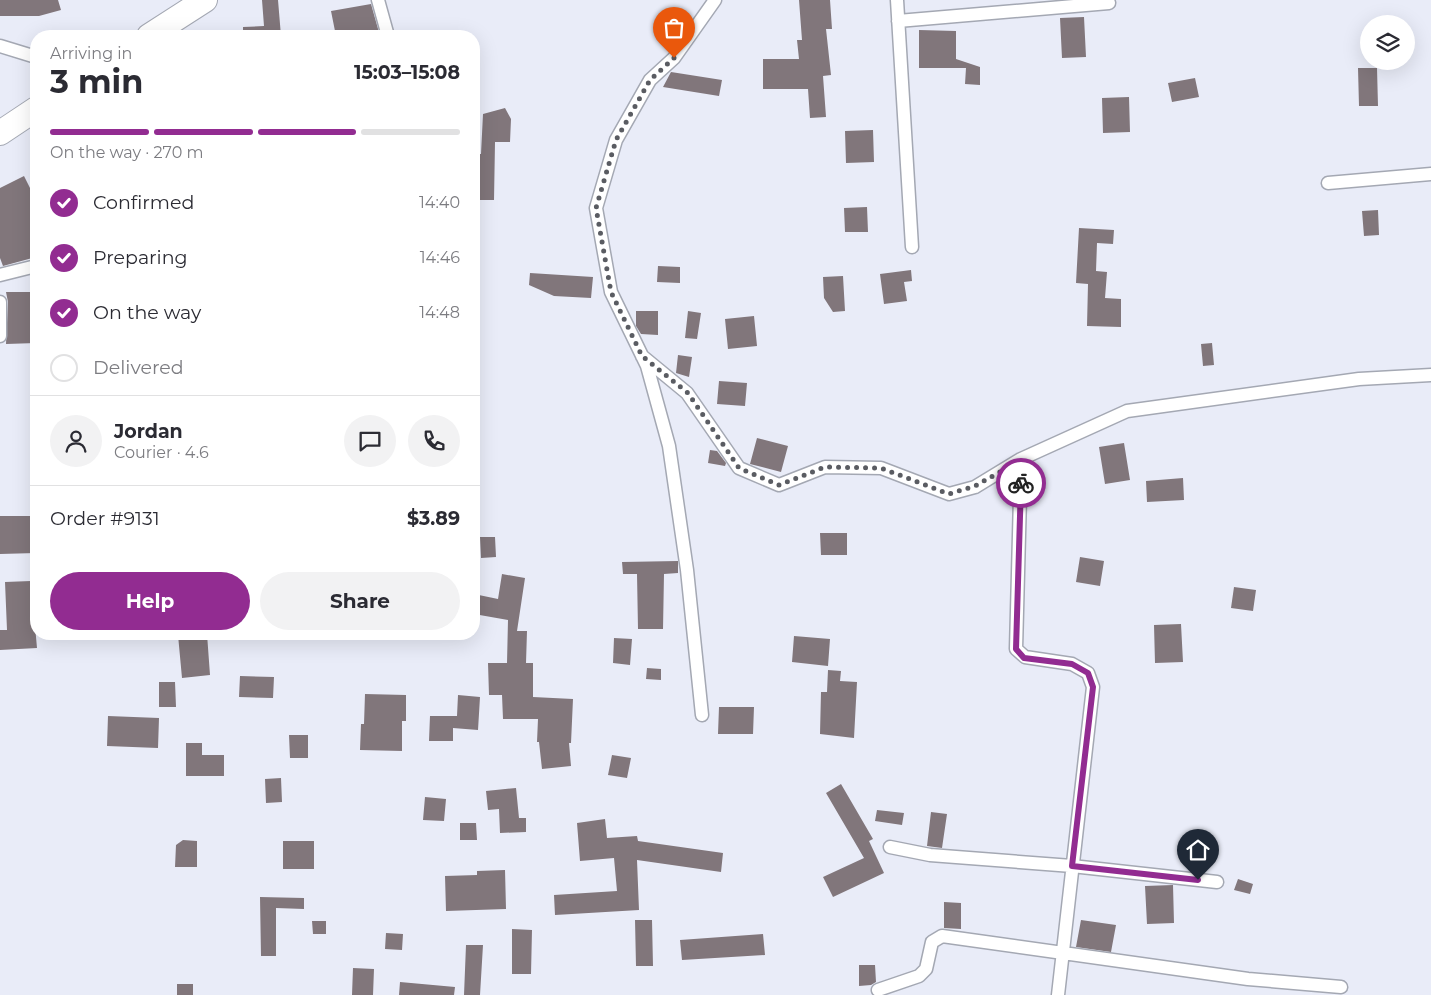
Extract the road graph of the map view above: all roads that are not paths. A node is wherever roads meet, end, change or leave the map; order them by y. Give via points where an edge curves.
1 (206, 0) edge
2 (378, 0) edge
3 (715, 0) edge
4 (897, 0) edge
5 (1109, 3) dead end
6 (898, 21) junction
7 (158, 30) edge
8 (386, 30) edge
9 (0, 46) edge
10 (30, 55) edge
11 (30, 113) edge
12 (0, 133) edge
13 (1431, 174) edge
14 (1328, 183) dead end
15 (912, 247) dead end
16 (30, 268) edge
17 (0, 275) edge
18 (0, 302) edge
19 (0, 336) edge
20 (642, 356) junction
21 (1431, 375) edge
22 (1021, 460) junction
23 (702, 715) dead end
24 (890, 847) dead end
25 (1072, 866) junction
26 (1217, 882) dead end
27 (1062, 952) junction
28 (1341, 987) dead end
29 (878, 990) dead end
30 (1058, 995) edge

1 - 7 highway
2 - 8 street
3 - 20 street via 674,58 650,80 616,140 596,208 611,292
4 - 6 street
5 - 6 street
6 - 15 street
9 - 10 street
11 - 12 highway
13 - 14 street
16 - 17 street
18 - 19 street
20 - 22 street via 688,393 739,468 779,485 825,467 881,468 949,494 975,486
20 - 23 street via 669,446 688,570
21 - 22 street via 1359,379 1128,411
22 - 25 street via 1016,649 1024,658 1072,664 1088,673 1093,687
24 - 25 street via 930,855
25 - 26 street
25 - 27 street
27 - 28 street via 1248,979
27 - 29 street via 942,936 932,942 926,969 919,976
27 - 30 street

